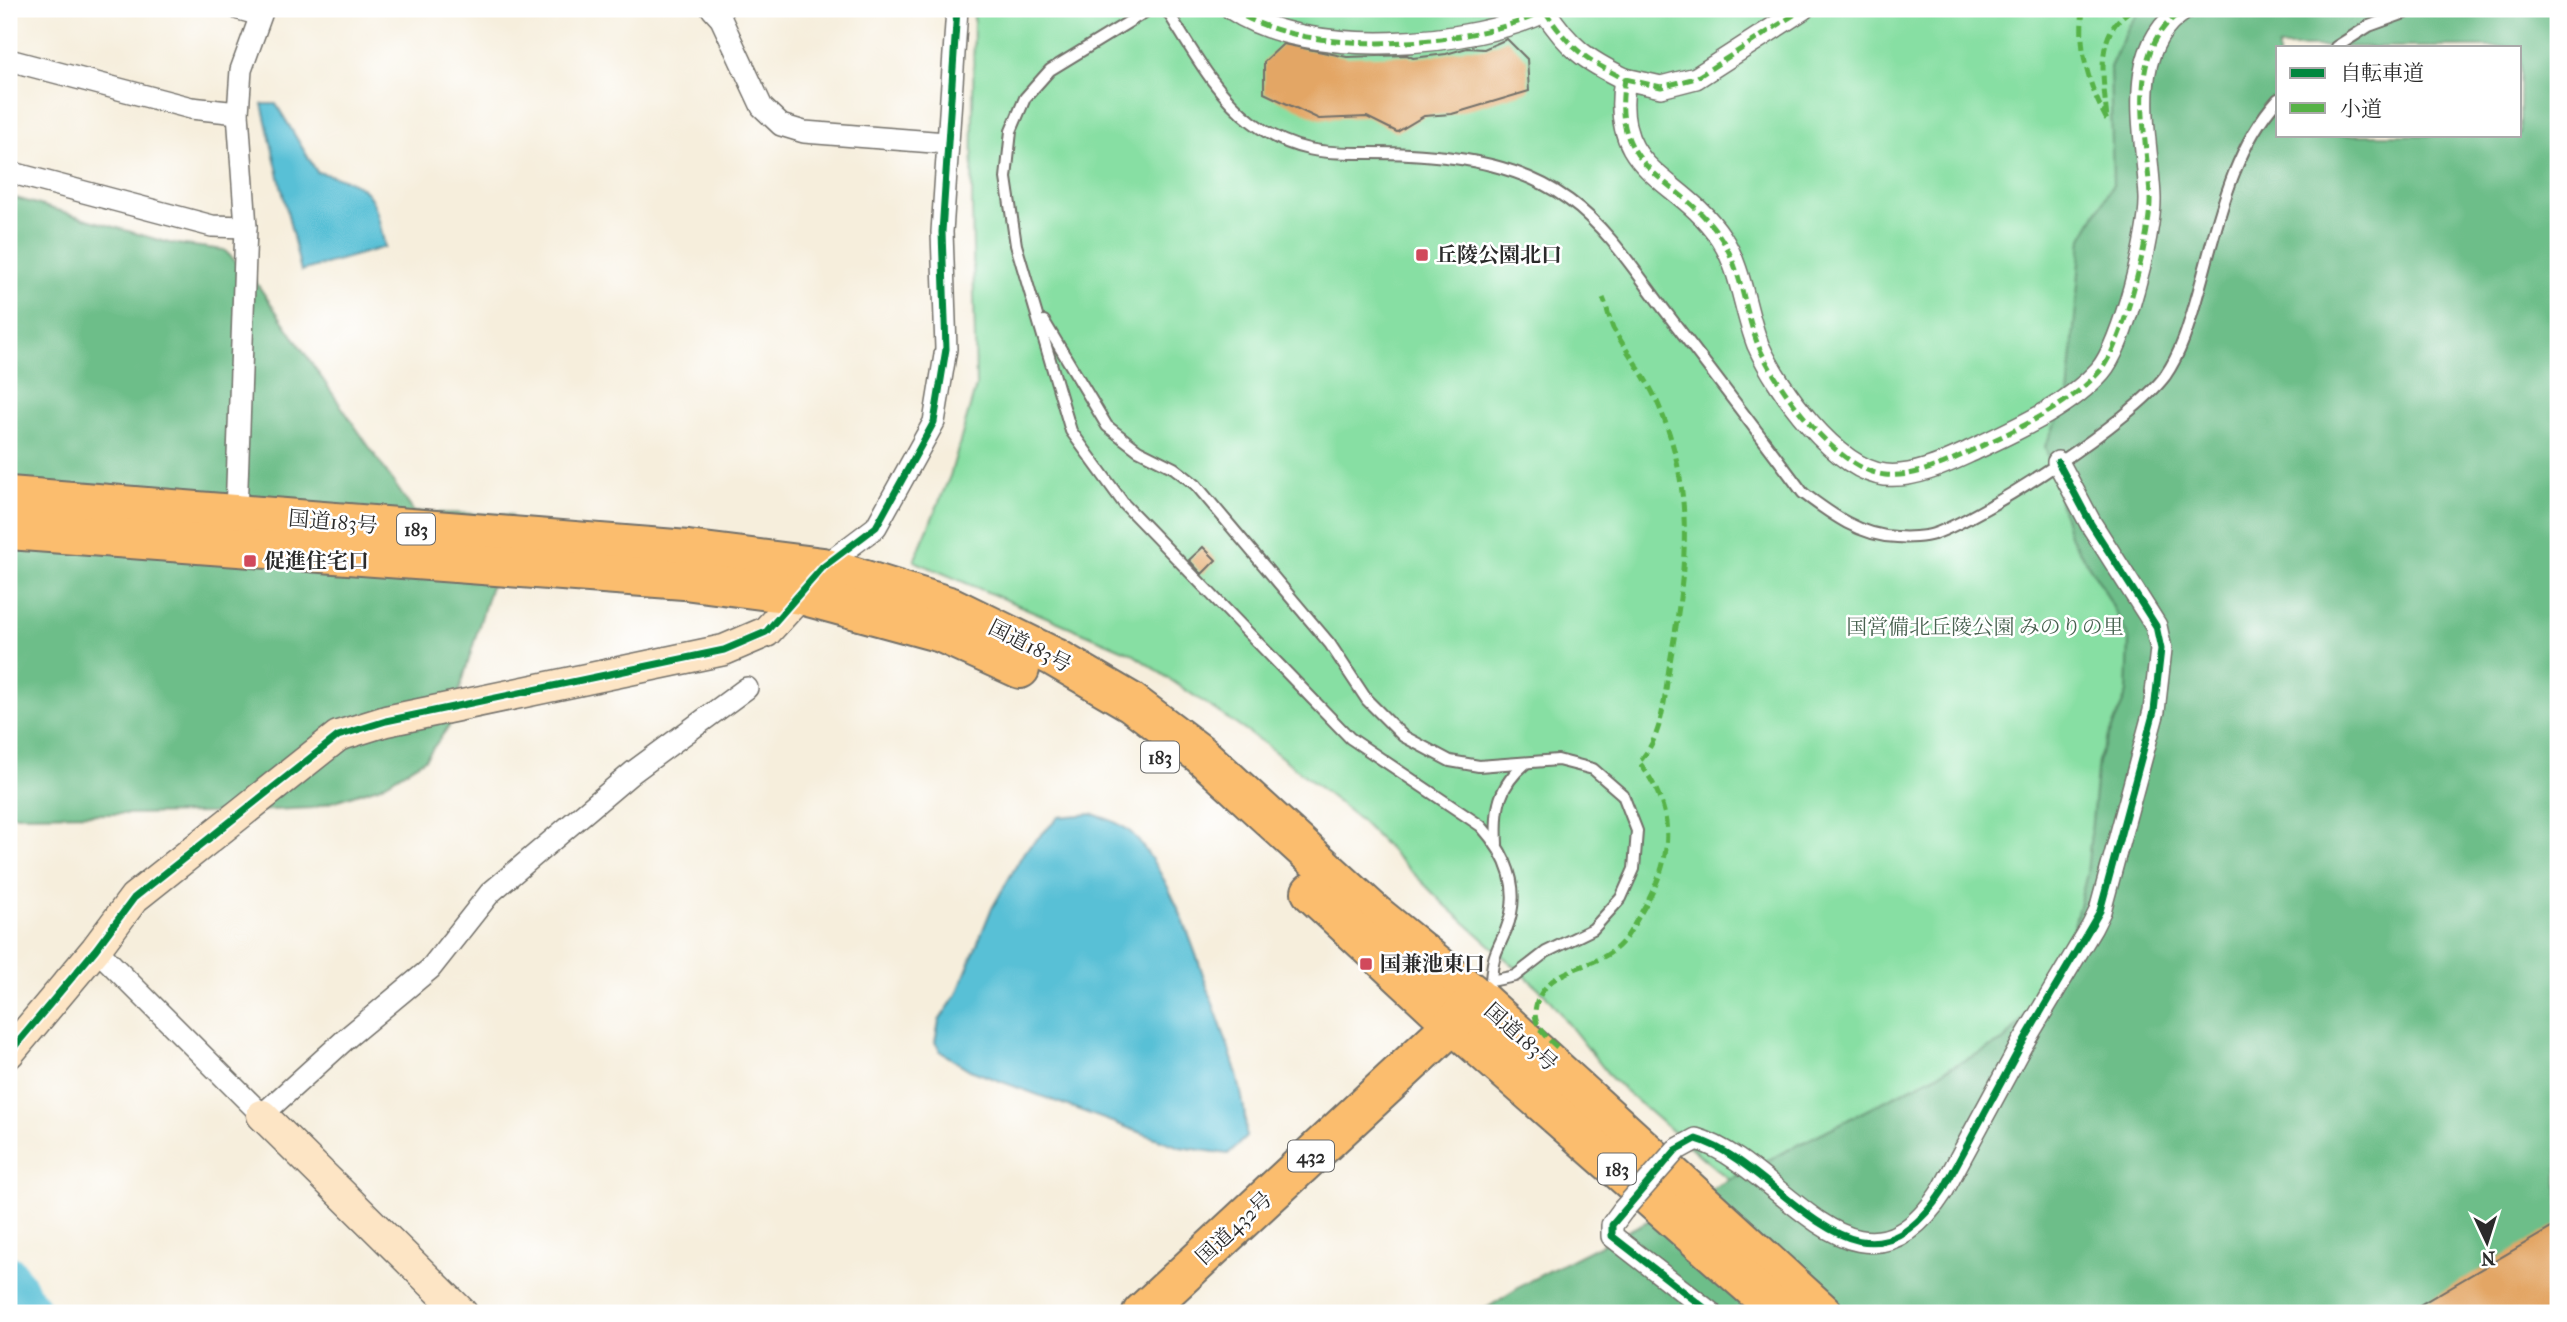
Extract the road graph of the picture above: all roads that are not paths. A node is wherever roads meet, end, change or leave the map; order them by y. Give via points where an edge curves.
1 (239, 9) edge
2 (712, 9) edge
3 (957, 9) edge
4 (1150, 9) edge
5 (1166, 9) edge
6 (1232, 9) edge
7 (1803, 9) edge
8 (2185, 9) edge
9 (2416, 9) edge
10 (1548, 10) edge
11 (2338, 46) edge
12 (9, 60) edge
13 (1625, 79) junction
14 (2276, 101) edge
15 (238, 113) junction
16 (946, 143) junction
17 (9, 172) edge
18 (246, 226) junction
19 (1037, 309) junction
20 (2058, 462) junction
21 (9, 496) edge
22 (236, 514) junction
23 (9, 530) edge
24 (812, 581) junction
25 (747, 688) dead end
26 (1526, 763) junction
27 (1497, 844) junction
28 (96, 948) junction
29 (1474, 1001) junction
30 (9, 1053) edge
31 (262, 1115) junction
32 (463, 1313) edge
33 (1142, 1313) edge
34 (1711, 1313) edge
35 (1781, 1313) edge
36 (1823, 1313) edge

1 - 15 street via 261,15 241,70
2 - 16 street via 762,107 781,125 804,132
3 - 16 street
4 - 19 lane via 1050,70 1026,98 1012,131 1006,178 1016,244
5 - 20 lane via 1226,98 1283,142 1334,155 1464,159 1517,171 1570,200 1618,248 1803,493 1842,523 1895,537 1932,535 1977,514
6 - 10 street via 1283,30 1359,43 1473,34
7 - 13 street via 1696,78 1661,87
8 - 13 street via 2155,39 2147,64 2142,105 2150,200 2148,232 2110,357 2091,380 2052,408 1961,455 1906,475 1869,472 1849,460 1813,427 1792,399 1758,344 1735,266 1721,238 1630,147 1623,115
9 - 11 lane via 2369,26
10 - 13 street via 1573,50
12 - 15 street via 191,108
14 - 20 lane via 2239,160 2186,334 2165,376 2136,404
15 - 18 street
16 - 24 street via 942,232 946,349 934,422 876,527
17 - 18 street via 212,226
18 - 22 street
19 - 26 lane via 1107,426 1196,485 1330,644 1367,700 1403,736 1450,761 1479,766
19 - 27 lane via 1072,431 1124,505 1350,738 1481,826
20 - 34 street, bridge via 2156,626 2161,649 2154,711 2100,911 1943,1190 1931,1208 1903,1232 1871,1242 1838,1236 1709,1143 1696,1139 1676,1150 1623,1210 1612,1225 1612,1236
21 - 22 highway, 国道183号 / 183
22 - 24 highway, 国道183号 / 183 via 688,550
23 - 24 highway, 国道183号 / 183 via 684,580
24 - 28 street via 766,632 724,650 386,720 338,736 134,898
24 - 29 highway, 国道183号 / 183 via 951,607 1054,657 1131,702 1200,754
25 - 31 street via 633,772 490,893 430,969
26 - 27 lane via 1501,790
26 - 29 lane via 1558,760 1593,769 1623,795 1637,831 1634,869 1622,898 1593,929 1546,951
27 - 29 lane via 1513,880 1511,915
28 - 30 street
28 - 31 street
29 - 33 highway, 国道432号 / 432
29 - 35 highway, 国道183号 / 183
29 - 36 highway, 国道183号 / 183
31 - 32 street

